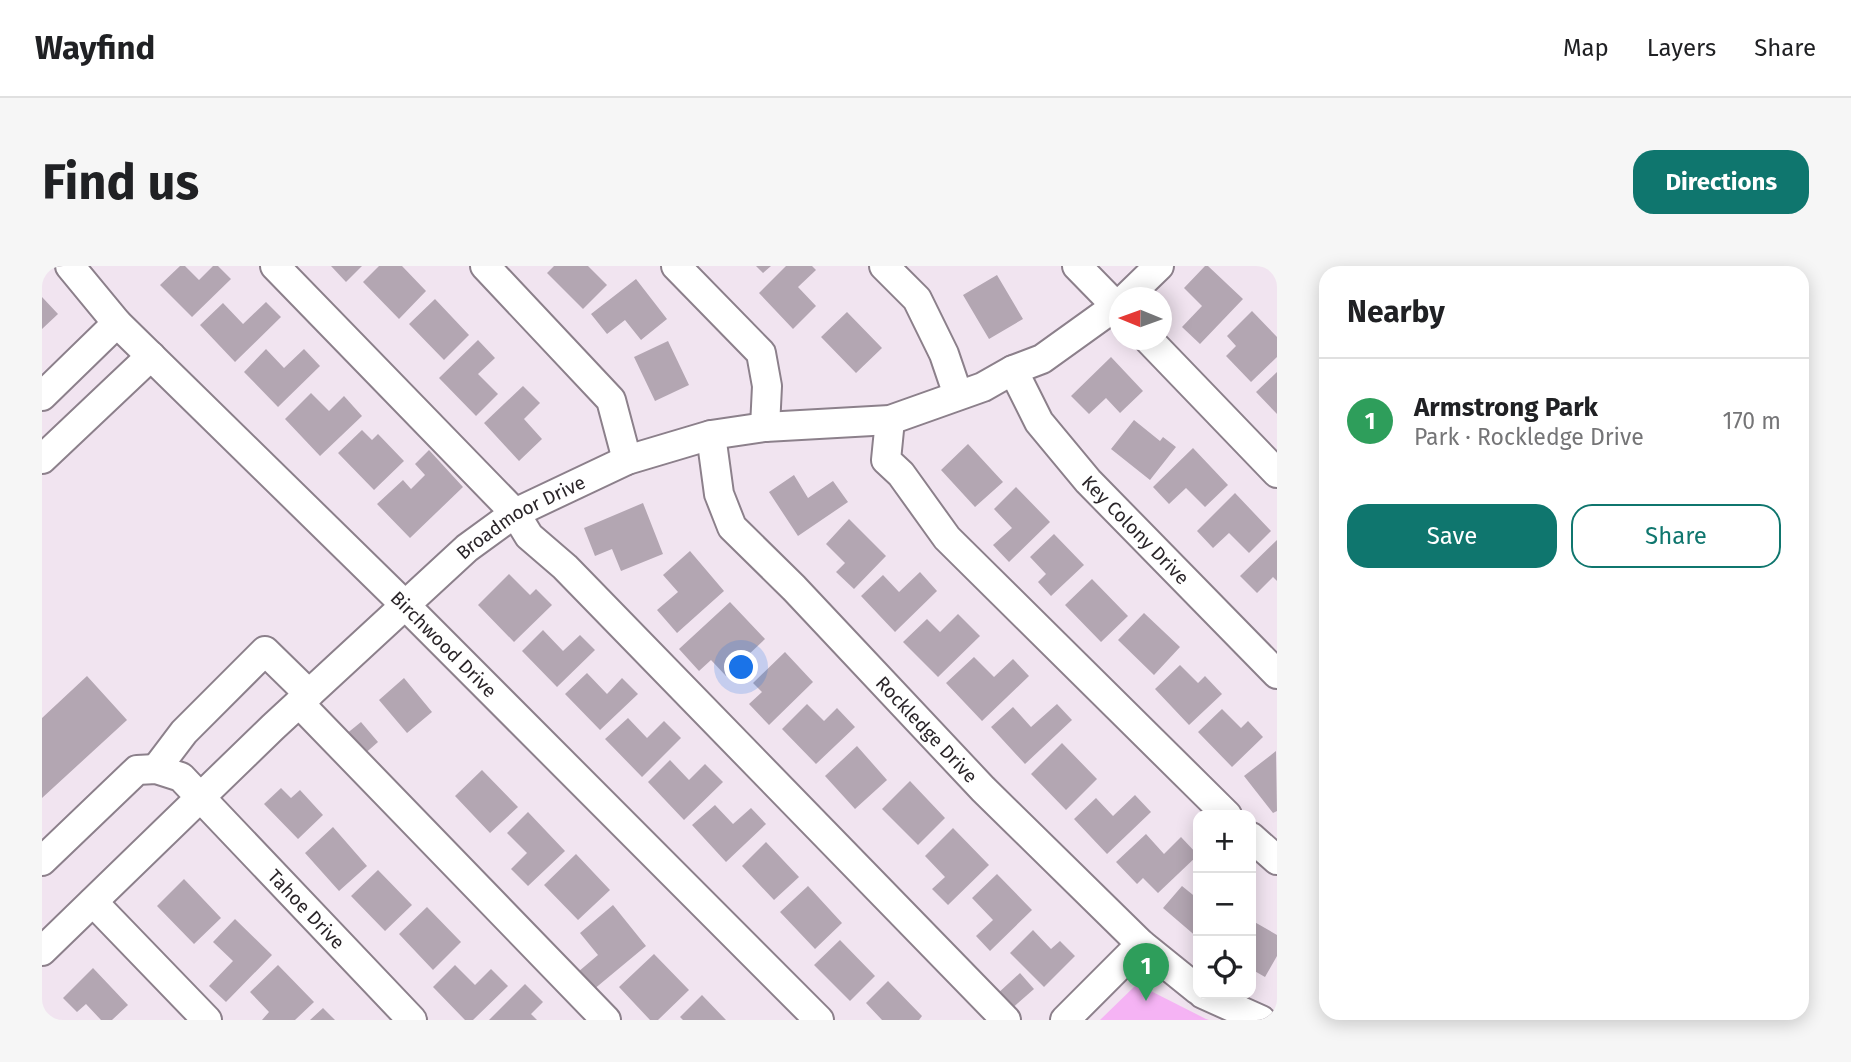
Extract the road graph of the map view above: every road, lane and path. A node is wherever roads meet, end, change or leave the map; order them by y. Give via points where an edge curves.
1 (70, 266) edge
2 (275, 266) edge
3 (485, 266) edge
4 (676, 266) edge
5 (884, 266) edge
6 (1077, 266) edge
7 (1159, 266) edge
8 (1137, 287) edge
9 (1109, 294) edge
10 (1109, 312) edge
11 (117, 323) junction
12 (1159, 350) edge
13 (152, 356) junction
14 (1013, 370) junction
15 (958, 395) junction
16 (42, 396) edge
17 (890, 421) junction
18 (765, 427) junction
19 (711, 435) junction
20 (42, 459) edge
21 (627, 460) junction
22 (1277, 473) edge
23 (515, 513) junction
24 (406, 606) junction
25 (1277, 674) edge
26 (304, 699) junction
27 (156, 769) junction
28 (200, 797) junction
29 (1222, 810) edge
30 (1256, 841) edge
31 (1277, 860) edge
32 (42, 861) edge
33 (93, 902) junction
34 (1141, 944) junction
35 (42, 951) edge
36 (1193, 986) edge
37 (1214, 999) edge
38 (207, 1020) edge
39 (412, 1020) edge
40 (606, 1020) edge
41 (819, 1020) edge
42 (1006, 1020) edge
43 (1065, 1020) edge
44 (1261, 1020) edge

1 - 11 street, Birchwood Drive
2 - 23 street
3 - 21 street via 611,400
4 - 18 street via 761,353 767,386
5 - 15 street via 917,299
6 - 9 street
7 - 8 street, Broadmoor Drive
10 - 14 street, Broadmoor Drive via 1042,359
11 - 13 street, Birchwood Drive
11 - 16 street
12 - 22 street
13 - 20 street
13 - 24 street, Birchwood Drive
14 - 15 street, Broadmoor Drive
14 - 25 street, Key Colony Drive via 1039,422 1088,481
15 - 17 street, Broadmoor Drive
17 - 18 street, Broadmoor Drive
17 - 29 street via 886,460 947,538
18 - 19 street, Broadmoor Drive
19 - 21 street, Broadmoor Drive
19 - 34 street, Rockledge Drive via 719,494 732,527 984,789
21 - 23 street, Broadmoor Drive
23 - 24 street, Broadmoor Drive via 467,548
23 - 42 street via 529,536
24 - 26 street, Broadmoor Drive
24 - 41 street, Birchwood Drive
26 - 27 street via 265,651 184,732
26 - 28 street, Broadmoor Drive
26 - 40 street
27 - 28 street, Tahoe Drive via 181,776
27 - 32 street via 137,770
28 - 33 street, Broadmoor Drive
28 - 39 street, Tahoe Drive
30 - 31 street
33 - 35 street, Broadmoor Drive
33 - 38 street
34 - 36 street, Rockledge Drive
34 - 43 street
37 - 44 street

